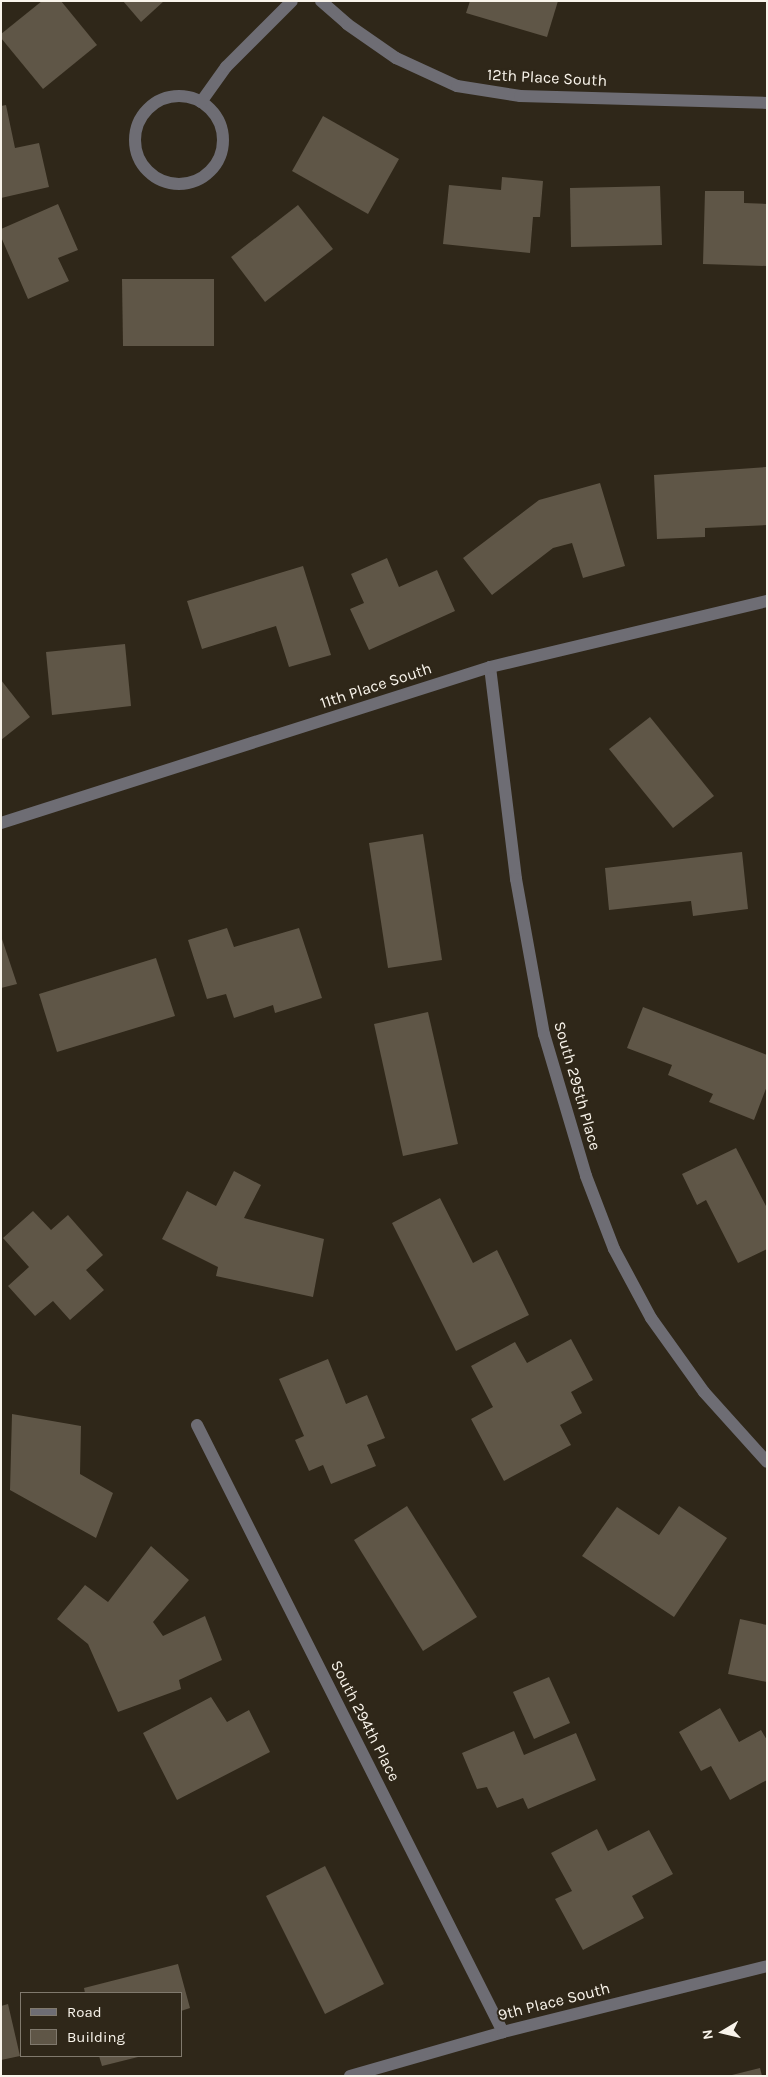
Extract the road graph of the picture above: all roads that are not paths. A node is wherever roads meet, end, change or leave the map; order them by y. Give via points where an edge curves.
1 (292, 1) edge
2 (321, 1) edge
3 (202, 102) junction
4 (767, 102) edge
5 (767, 601) edge
6 (490, 667) junction
7 (1, 823) edge
8 (197, 1425) dead end
9 (767, 1462) edge
10 (767, 1966) edge
11 (503, 2032) junction
12 (350, 2076) edge

1 - 3 street via 226,67
2 - 4 street, 12th Place South via 347,24 396,58 457,86 520,96
3 - 3 street via 188,96 173,96 147,109 139,121 136,150 152,175 179,184 193,182 216,165 224,138 213,111
5 - 6 street, 11th Place South
6 - 7 street, 11th Place South
6 - 9 street, South 295th Place via 516,879 544,1034 586,1176 614,1249 651,1318 704,1392
8 - 11 street, South 294th Place
10 - 11 street, 9th Place South
11 - 12 street, 9th Place South

